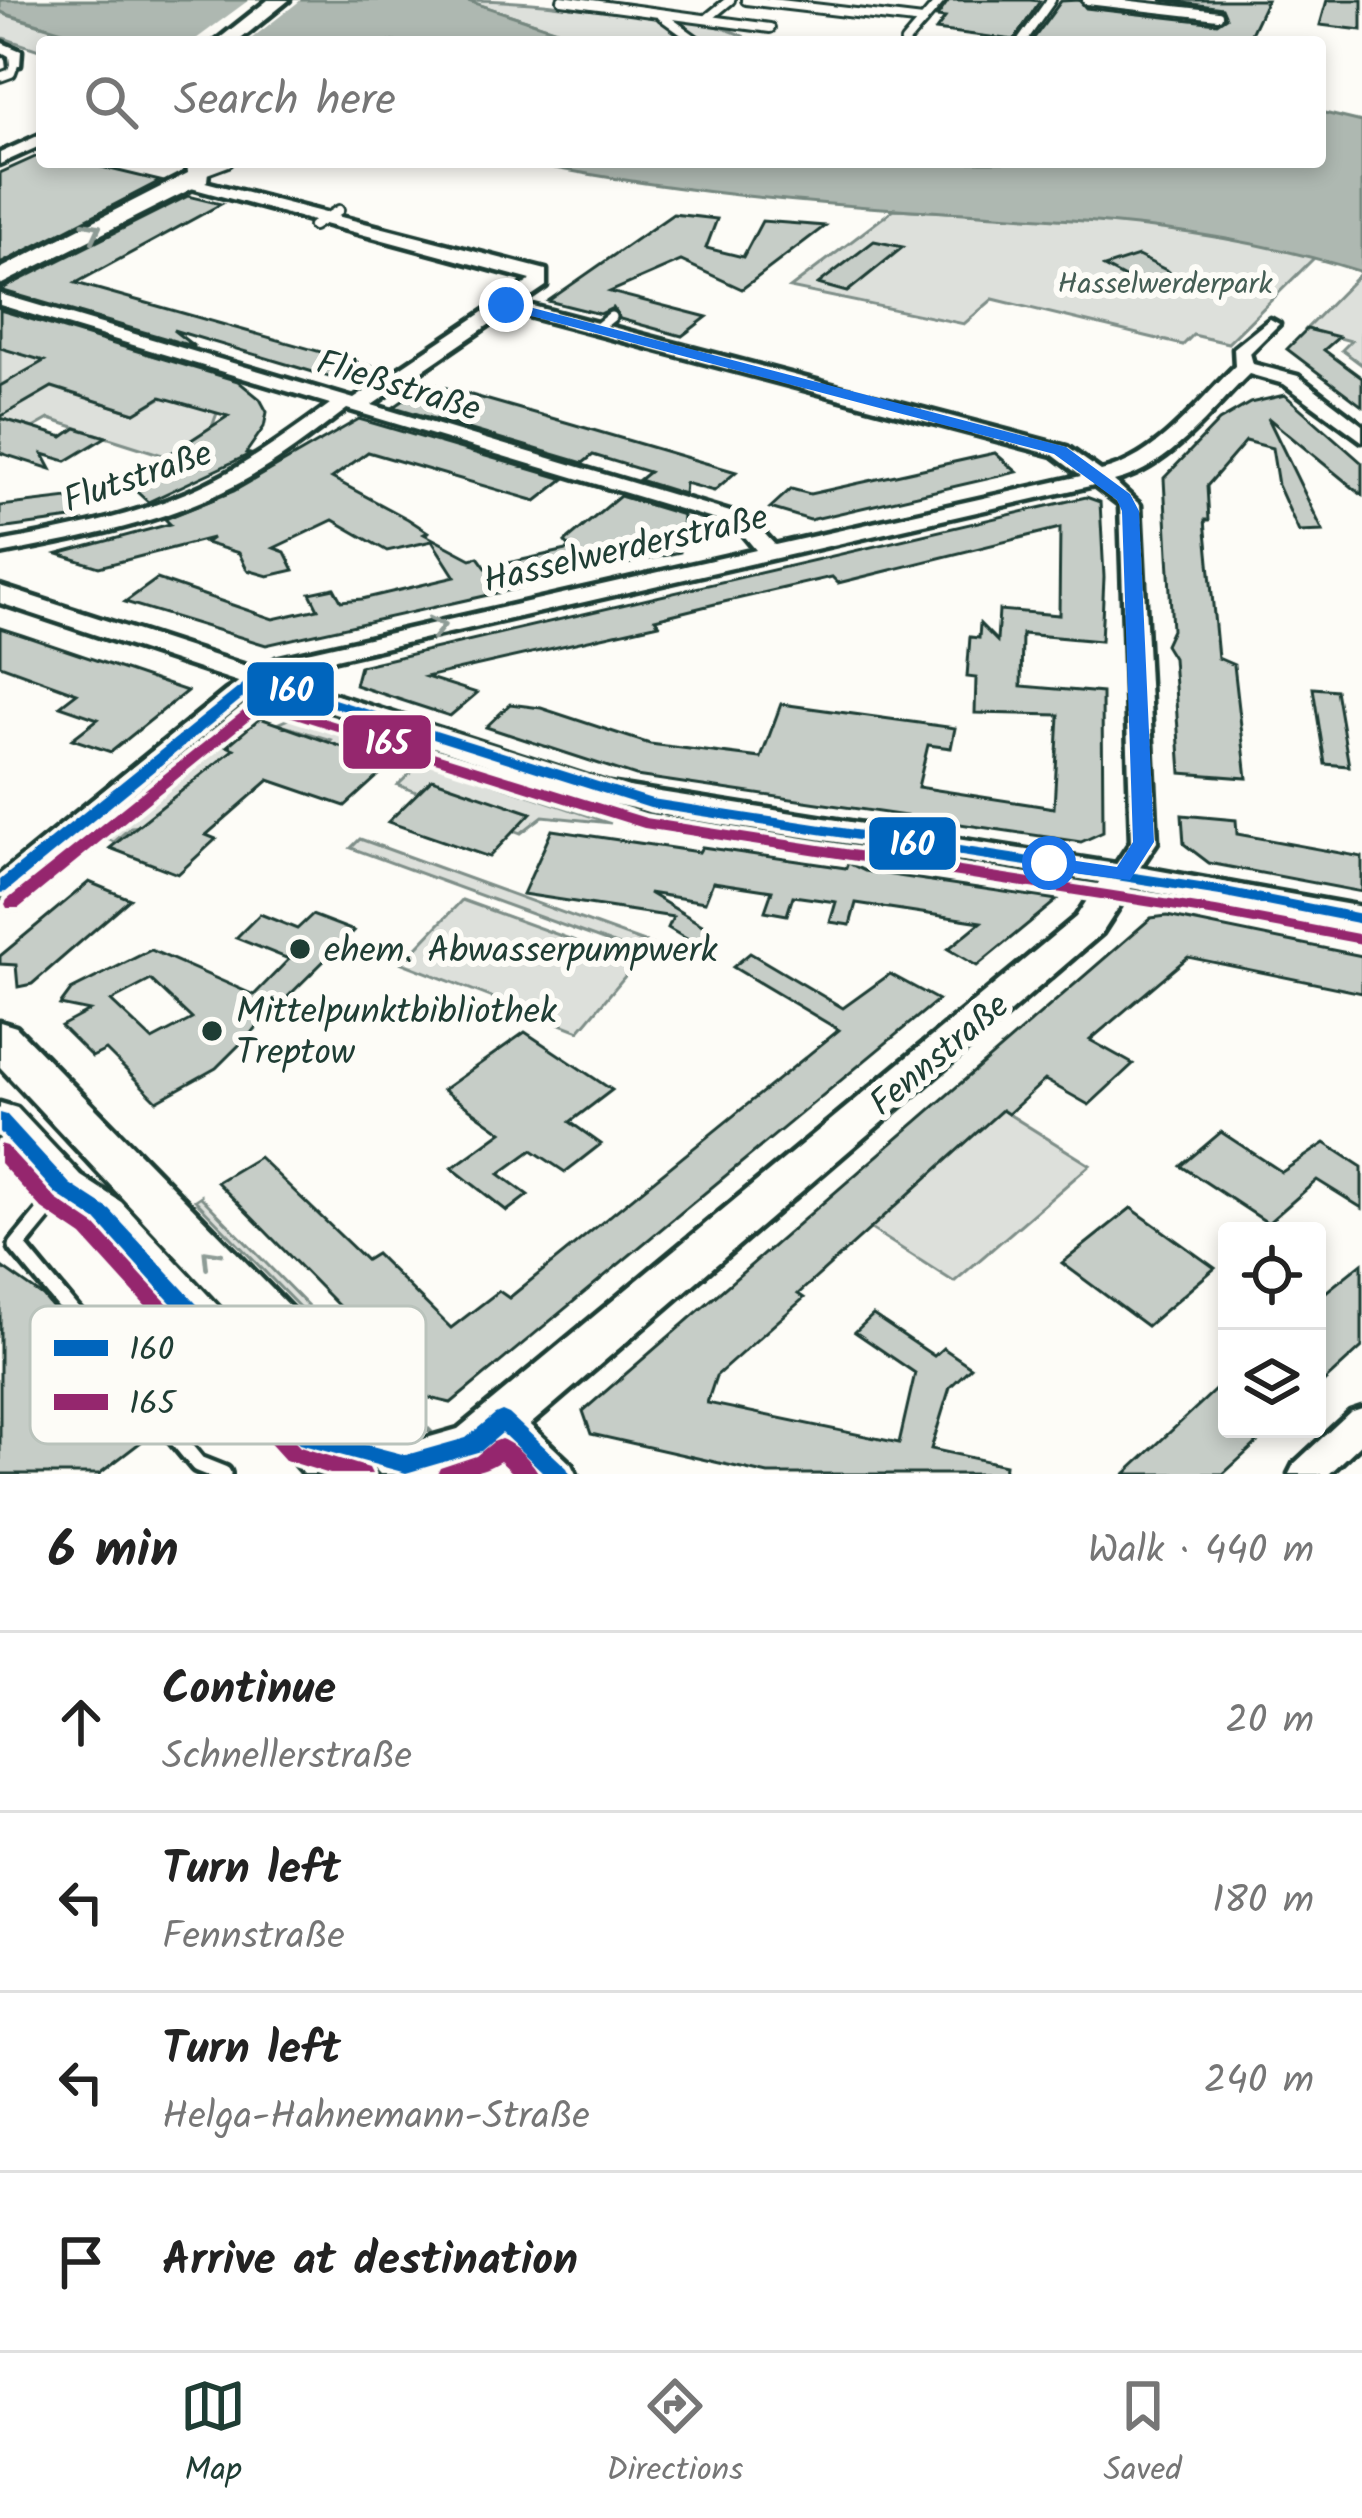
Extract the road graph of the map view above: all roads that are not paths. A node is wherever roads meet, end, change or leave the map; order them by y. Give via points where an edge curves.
1 (280, 0) edge
2 (562, 0) edge
3 (730, 0) edge
4 (746, 0) edge
5 (940, 0) edge
6 (1051, 0) edge
7 (1087, 0) edge
8 (650, 10) junction
9 (1218, 15) dead end
10 (709, 17) junction
11 (923, 21) junction
12 (770, 28) dead end
13 (233, 36) edge
14 (692, 36) edge
15 (910, 36) edge
16 (1026, 36) edge
17 (0, 46) edge
18 (15, 62) joint
19 (0, 77) edge
20 (36, 142) edge
21 (0, 159) edge
22 (195, 172) edge
23 (0, 278) edge
24 (0, 299) edge
25 (506, 305) junction
26 (1270, 324) dead end
27 (1245, 367) junction
28 (351, 404) junction
29 (1362, 435) edge
30 (1097, 478) junction
31 (0, 548) edge
32 (768, 550) junction
33 (0, 594) edge
34 (258, 679) junction
35 (1123, 875) junction
36 (0, 888) edge
37 (1362, 919) edge
38 (0, 1039) edge
39 (0, 1120) edge
40 (63, 1189) junction
41 (64, 1306) edge
42 (186, 1306) edge
43 (255, 1306) edge
44 (502, 1420) junction
45 (1362, 1422) edge
46 (171, 1444) edge
47 (387, 1444) edge
48 (323, 1456) edge
49 (191, 1469) edge
50 (411, 1469) edge
51 (223, 1474) edge
52 (559, 1474) edge
53 (1306, 1474) edge

1 - 13 main road
2 - 8 lane
3 - 10 lane
4 - 11 lane
5 - 11 lane
6 - 16 lane
7 - 9 lane
8 - 10 lane
8 - 14 lane
10 - 12 lane
11 - 15 lane
17 - 18 street via 16,54
18 - 19 lane
20 - 21 street
23 -> 22 main road
22 - 25 street, Flutstraße via 542,278
24 - 28 street, Fließstraße
25 - 28 street, Flutstraße
25 - 30 street via 604,323 1060,451
26 - 27 street, Hasselwerderstraße via 1241,352
27 - 29 street via 1292,380
27 - 30 street, Hasselwerderstraße via 1141,466
28 - 31 street, Flutstraße via 186,501
28 - 32 street, Fließstraße via 743,522
30 - 32 street, Hasselwerderstraße
30 - 35 street, Fennstraße via 1130,506 1144,842
34 -> 32 street, Hasselwerderstraße via 304,658
33 - 34 street
34 - 35 street via 621,796
34 - 36 street, Hasselwerderstraße
35 - 37 main road
35 - 44 main road, Fennstraße via 1078,934
43 -> 38 main road
39 - 40 main road
40 - 41 lane via 17,1246
40 - 42 main road via 103,1215
44 - 50 main road, Fennstraße via 472,1445
44 - 52 street
45 - 53 street
46 - 49 lane
50 -> 47 main road
48 - 50 main road
49 - 51 lane

